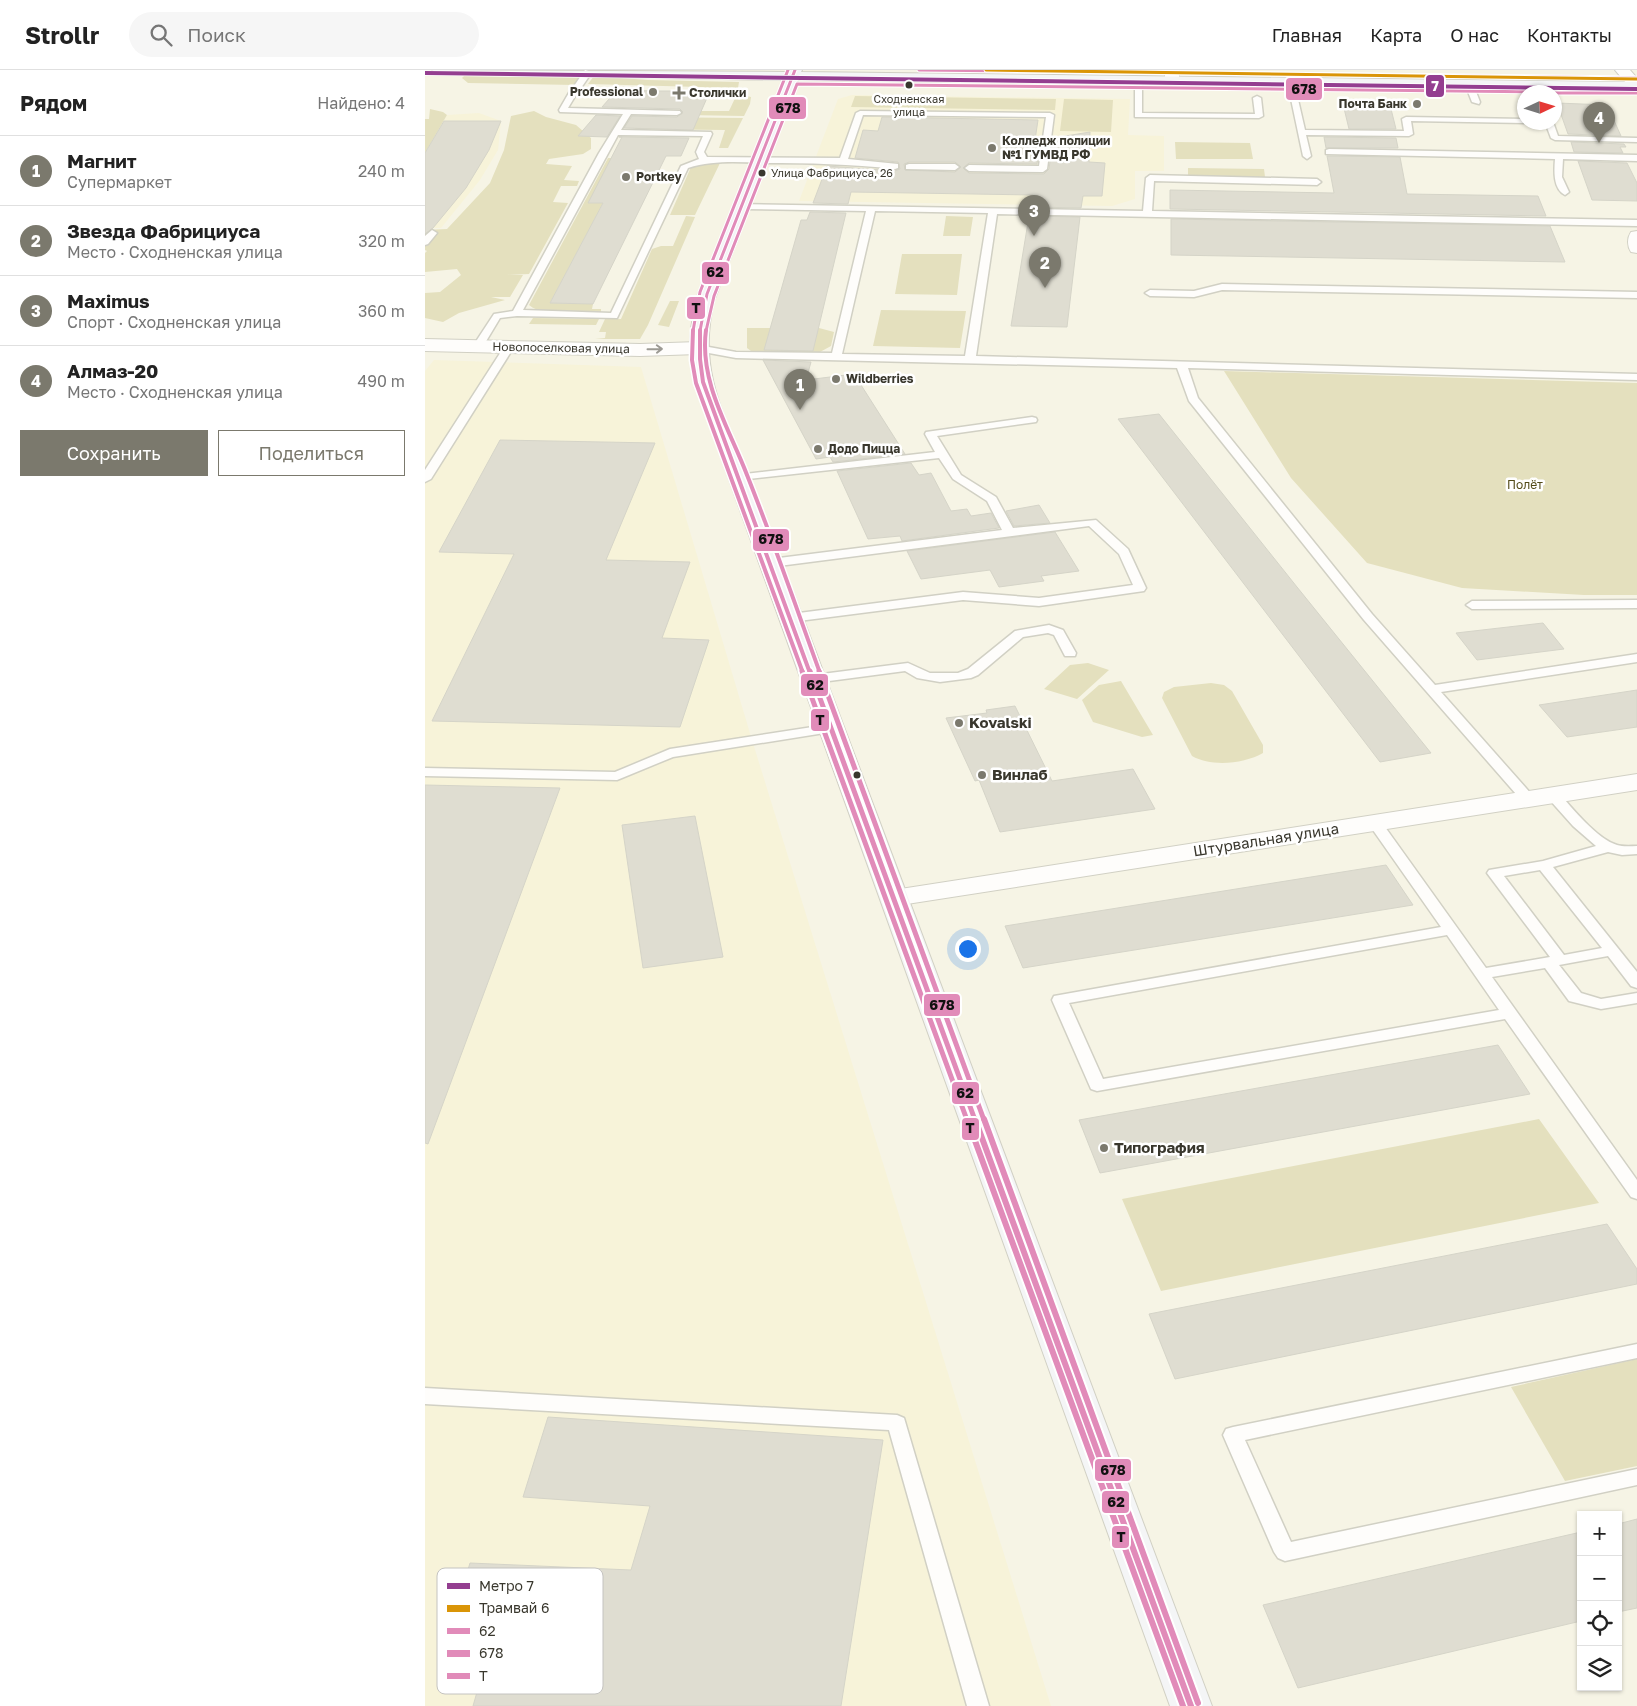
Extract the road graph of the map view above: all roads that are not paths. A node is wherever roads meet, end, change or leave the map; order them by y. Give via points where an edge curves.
1 (439, 70) edge
2 (518, 70) edge
3 (1623, 70) edge
4 (587, 72) junction
5 (793, 73) edge
6 (1172, 75) edge
7 (1138, 80) junction
8 (1290, 82) junction
9 (1469, 84) junction
10 (1637, 86) edge
11 (1257, 98) dead end
12 (1476, 102) dead end
13 (629, 112) junction
14 (677, 113) dead end
15 (1517, 120) edge
16 (1552, 130) edge
17 (615, 132) junction
18 (1301, 132) junction
19 (1637, 140) edge
20 (1625, 144) dead end
21 (1637, 145) edge
22 (1329, 152) dead end
23 (1307, 156) dead end
24 (1559, 157) junction
25 (1637, 158) edge
26 (704, 160) junction
27 (759, 160) junction
28 (843, 161) junction
29 (895, 166) dead end
30 (909, 166) dead end
31 (955, 167) dead end
32 (969, 168) dead end
33 (1317, 182) dead end
34 (1565, 192) dead end
35 (741, 206) junction
36 (871, 210) junction
37 (993, 212) junction
38 (1147, 215) junction
39 (1637, 223) edge
40 (425, 232) edge
41 (1637, 236) edge
42 (425, 242) edge
43 (1637, 248) edge
44 (1150, 293) dead end
45 (1637, 295) edge
46 (517, 313) junction
47 (425, 345) edge
48 (478, 346) junction
49 (509, 347) junction
50 (698, 348) junction
51 (836, 356) junction
52 (970, 359) junction
53 (1182, 366) junction
54 (1637, 377) edge
55 (1032, 420) dead end
56 (943, 454) junction
57 (740, 477) junction
58 (425, 479) edge
59 (1010, 532) junction
60 (771, 563) junction
61 (1637, 604) edge
62 (1472, 605) dead end
63 (791, 618) junction
64 (1070, 653) dead end
65 (1637, 658) edge
66 (814, 679) junction
67 (1432, 689) junction
68 (832, 728) junction
69 (425, 772) edge
70 (1637, 782) edge
71 (1553, 795) junction
72 (1528, 799) junction
73 (1375, 823) junction
74 (1607, 847) junction
75 (1637, 850) edge
76 (1544, 865) junction
77 (894, 898) junction
78 (1451, 930) junction
79 (1612, 951) junction
80 (1555, 961) junction
81 (1482, 974) junction
82 (1637, 983) edge
83 (1637, 998) edge
84 (1510, 1013) junction
85 (1637, 1193) edge
86 (1637, 1351) edge
87 (425, 1396) edge
88 (1637, 1477) edge
89 (978, 1706) edge
90 (1191, 1706) edge

1 - 2 main road
2 - 4 main road
3 - 10 street
4 - 5 main road
4 - 13 lane via 563,110
5 - 7 main road
5 - 27 main road
6 - 7 main road
6 - 8 main road
7 - 11 lane via 1138,115 1259,116
8 - 9 main road
8 - 18 lane
9 - 10 main road
9 - 12 lane
13 - 14 lane
13 - 17 lane
15 - 18 lane via 1406,119 1409,134
16 - 19 lane via 1555,138
17 - 26 lane via 708,134 700,152
17 - 46 lane
18 - 23 lane
20 - 21 lane
22 - 24 lane
24 - 25 lane
24 - 34 lane via 1558,177
26 - 27 lane
26 - 46 lane via 685,166 614,316
27 - 28 lane
27 - 35 main road
28 - 29 lane
28 - 32 lane via 860,113 1050,115 1043,169
30 - 31 lane
33 - 38 lane via 1149,178
35 - 36 lane
35 - 50 main road via 707,294 698,330
36 - 37 lane
36 - 51 lane
37 - 38 lane
37 - 52 lane
38 - 39 lane
40 - 42 lane via 432,232
41 - 43 street
44 - 45 lane via 1195,294 1222,287
46 - 48 lane via 497,316
47 - 48 street, Новопоселковая улица
48 - 49 street, Новопоселковая улица
49 -> 50 street, Новопоселковая улица
49 - 58 lane
50 - 51 lane via 736,355
50 - 57 main road via 699,366
51 - 52 lane
52 - 53 lane
53 - 54 lane
53 - 67 lane via 1193,399 1367,617
55 - 56 lane via 930,434
56 - 57 lane
56 - 59 lane via 957,476 992,499
57 - 60 main road
59 - 60 lane
59 - 63 lane via 1092,522 1124,552 1140,588 1039,602 963,596
60 - 63 main road
61 - 62 lane
63 - 66 main road
64 - 66 lane via 1059,632 1049,629 1019,634 966,676 934,678 915,674 908,667
65 - 67 lane
66 - 68 main road
67 - 72 lane
68 - 69 lane via 670,753 617,776
68 - 77 main road
70 - 71 street, Штурвальная улица
71 - 72 street, Штурвальная улица
71 - 74 lane
72 - 73 street, Штурвальная улица
73 - 77 street, Штурвальная улица
73 - 78 lane
74 - 75 lane
74 - 76 lane
76 - 79 lane
76 - 80 lane via 1494,873
77 - 90 main road
78 - 81 lane
78 - 84 lane via 1061,1000 1097,1085
79 - 80 lane
79 - 82 lane
80 - 81 lane
80 - 83 lane via 1575,997 1601,1004
81 - 84 lane
84 - 85 lane
86 - 88 lane via 1233,1435 1285,1552
87 - 89 lane via 897,1422

